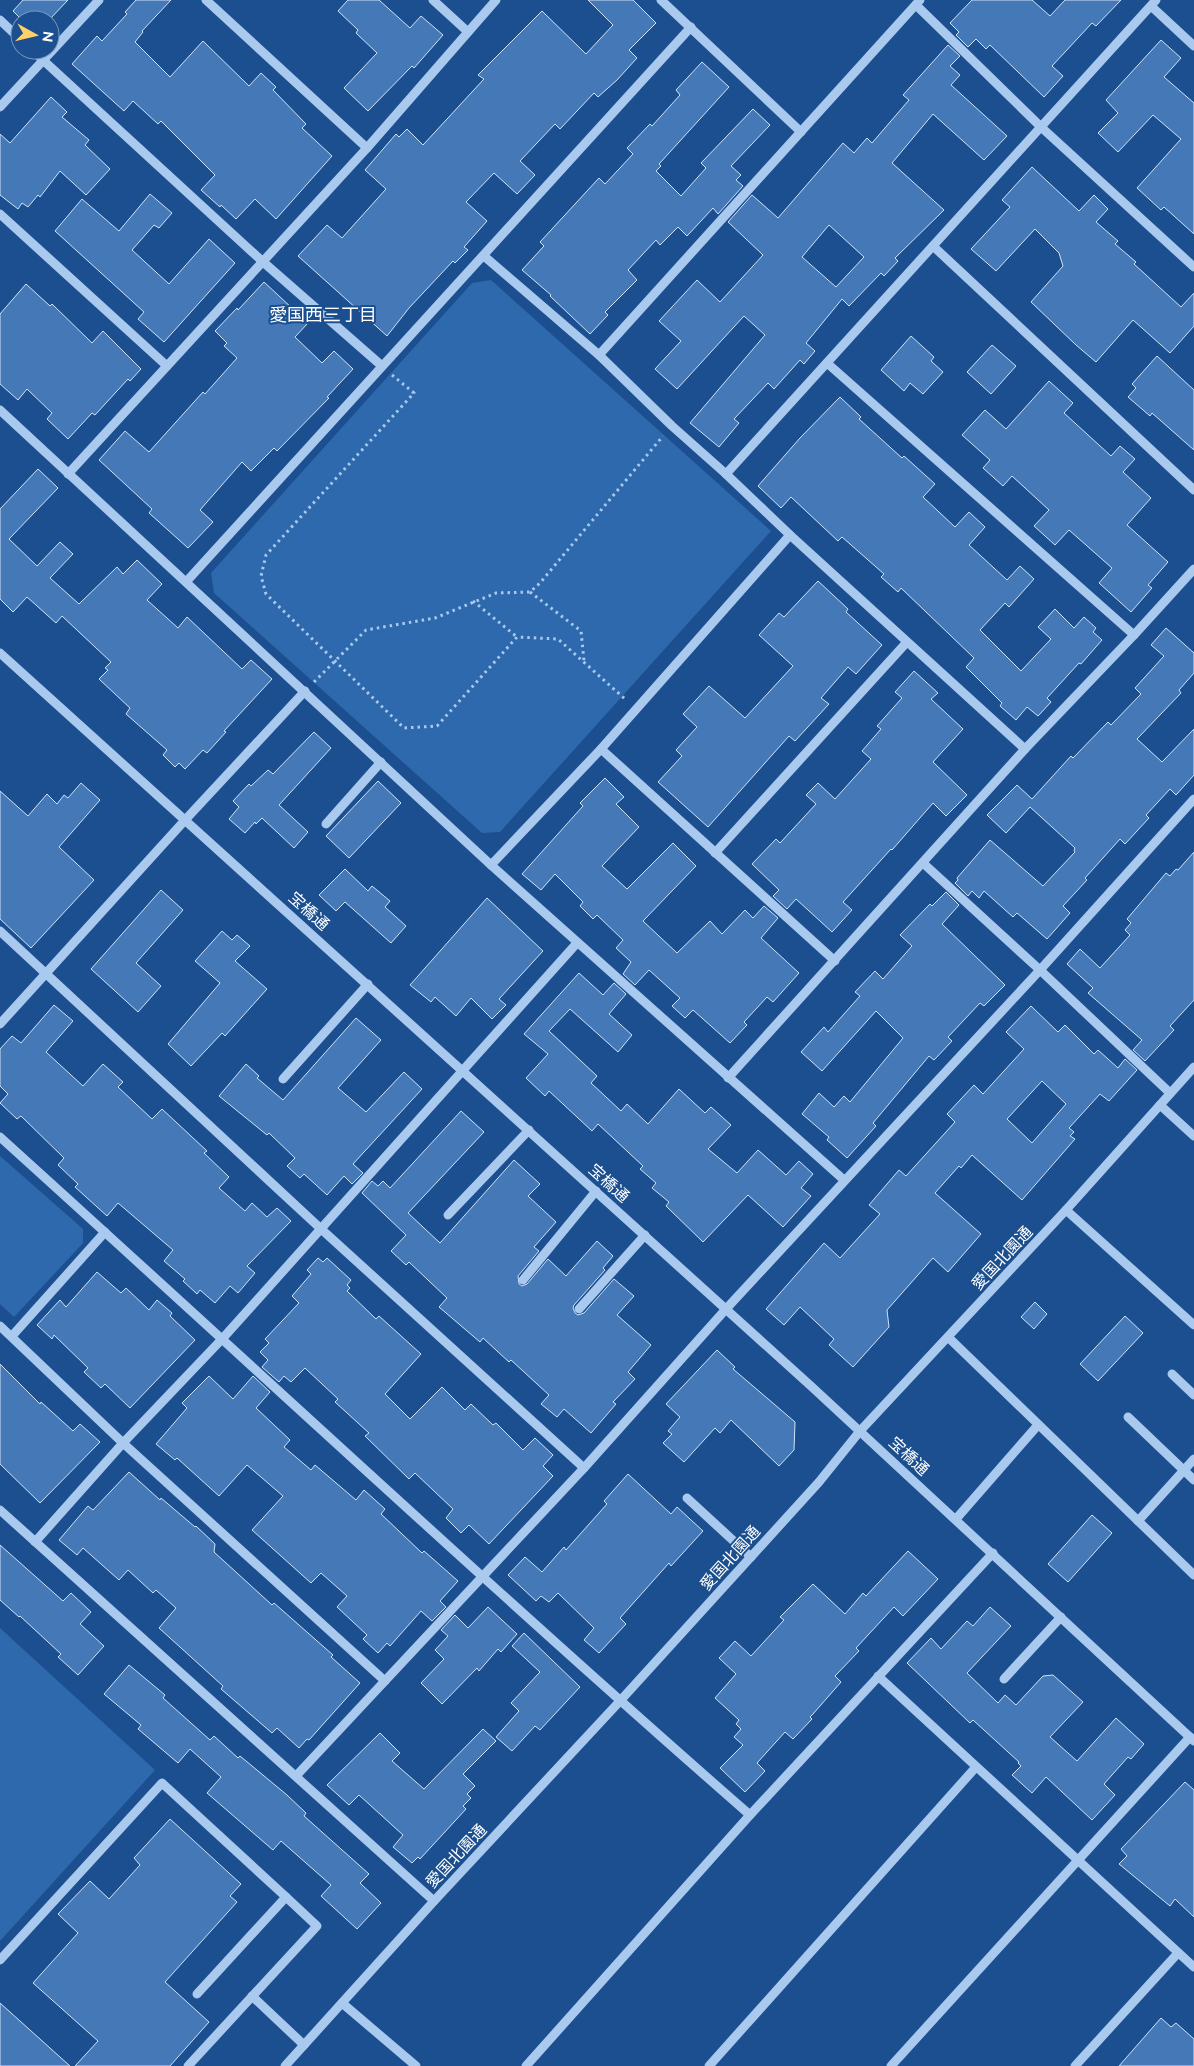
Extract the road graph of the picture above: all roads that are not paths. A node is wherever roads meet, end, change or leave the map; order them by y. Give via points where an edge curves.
1 (99, 0) edge
2 (206, 0) edge
3 (433, 0) edge
4 (496, 0) edge
5 (661, 0) edge
6 (918, 3) edge
7 (1154, 3) edge
8 (0, 20) edge
9 (691, 27) junction
10 (10, 30) edge
11 (468, 32) junction
12 (60, 42) edge
13 (1194, 46) edge
14 (43, 60) joint
15 (0, 107) edge
16 (1041, 127) junction
17 (801, 132) junction
18 (367, 148) junction
19 (0, 214) edge
20 (933, 246) junction
21 (484, 256) junction
22 (262, 261) junction
23 (1194, 267) edge
24 (599, 355) junction
25 (827, 362) junction
26 (167, 366) junction
27 (382, 366) junction
28 (0, 410) edge
29 (68, 474) junction
30 (726, 474) junction
31 (1194, 490) edge
32 (790, 535) junction
33 (1194, 568) edge
34 (186, 582) junction
35 (1134, 635) junction
36 (907, 642) junction
37 (0, 653) edge
38 (305, 691) junction
39 (601, 749) junction
40 (1025, 749) junction
41 (381, 762) junction
42 (1194, 799) edge
43 (186, 819) junction
44 (326, 824) dead end
45 (715, 853) junction
46 (924, 863) junction
47 (491, 865) junction
48 (0, 931) edge
49 (577, 943) junction
50 (835, 961) junction
51 (1040, 970) junction
52 (46, 973) junction
53 (368, 984) junction
54 (0, 1024) edge
55 (1194, 1067) edge
56 (462, 1070) junction
57 (728, 1078) junction
58 (283, 1079) dead end
59 (1170, 1093) junction
60 (1160, 1105) junction
61 (529, 1130) junction
62 (1194, 1136) edge
63 (0, 1137) edge
64 (844, 1180) junction
65 (596, 1192) junction
66 (1066, 1210) junction
67 (448, 1215) dead end
68 (320, 1228) junction
69 (106, 1232) junction
70 (644, 1235) junction
71 (523, 1280) dead end
72 (579, 1309) dead end
73 (726, 1309) junction
74 (1194, 1325) edge
75 (0, 1326) edge
76 (12, 1336) junction
77 (223, 1338) junction
78 (948, 1338) junction
79 (1172, 1374) dead end
80 (1194, 1395) edge
81 (1128, 1416) dead end
82 (1038, 1425) junction
83 (860, 1432) junction
84 (123, 1443) junction
85 (1194, 1459) edge
86 (584, 1468) junction
87 (1184, 1470) junction
88 (1194, 1480) edge
89 (687, 1498) dead end
90 (0, 1510) edge
91 (956, 1519) junction
92 (1138, 1521) junction
93 (35, 1542) junction
94 (993, 1553) junction
95 (751, 1557) junction
96 (1194, 1575) edge
97 (481, 1576) junction
98 (1061, 1617) junction
99 (878, 1676) junction
100 (1004, 1679) dead end
101 (385, 1681) junction
102 (620, 1701) junction
103 (1192, 1739) edge
104 (976, 1767) junction
105 (296, 1776) junction
106 (750, 1815) junction
107 (1078, 1861) junction
108 (286, 1897) junction
109 (434, 1901) junction
110 (1178, 1953) junction
111 (0, 1960) edge
112 (1194, 1967) edge
113 (197, 1994) dead end
114 (252, 1996) junction
115 (342, 2003) junction
116 (304, 2045) junction
117 (188, 2066) edge
118 (285, 2066) edge
119 (416, 2066) edge
120 (526, 2066) edge
121 (709, 2066) edge
122 (891, 2066) edge
123 (1075, 2066) edge

1 - 12 street
2 - 18 street
3 - 11 street
4 - 11 street
5 - 9 street
6 - 16 street
6 - 17 street
7 - 13 street
7 - 16 street
8 - 10 street
9 - 17 street
9 - 21 street
11 - 18 street
14 - 15 street
14 - 22 street
16 - 20 street
16 - 23 street
17 - 24 street
18 - 22 street
19 - 26 street
20 - 25 street
20 - 31 street
21 - 24 street
21 - 27 street
22 - 26 street
22 - 27 street
24 - 30 street
25 - 30 street
25 - 35 street
26 - 29 street
27 - 34 street
28 - 29 street
29 - 34 street
30 - 32 street
32 - 36 street
32 - 39 street
33 - 35 street
34 - 38 street
35 - 40 street
36 - 40 street
36 - 45 street
37 - 43 street, 宝橋通
38 - 41 street
38 - 43 street
39 - 45 street
39 - 47 street
40 - 46 street
41 - 44 street
41 - 47 street
42 - 51 street
43 - 52 street
43 - 53 street, 宝橋通
45 - 50 street
46 - 50 street
46 - 51 street
47 - 49 street
48 - 52 street
49 - 56 street
49 - 57 street
50 - 57 street
51 - 59 street
51 - 64 street
52 - 54 street
52 - 68 street
53 - 56 street, 宝橋通
53 - 58 street
55 - 59 street, 愛国北園通
56 - 61 street, 宝橋通
56 - 68 street
57 - 64 street
59 - 60 street, 愛国北園通
60 - 62 street
60 - 66 street, 愛国北園通
61 - 65 street, 宝橋通
61 - 67 street
63 - 69 street
64 - 73 street
65 - 70 street, 宝橋通
65 - 71 street
66 - 74 street
66 - 78 street, 愛国北園通
68 - 77 street
68 - 86 street
69 - 76 street
69 - 77 street
70 - 72 street
70 - 73 street, 宝橋通
73 - 83 street, 宝橋通
73 - 86 street
75 - 76 street
76 - 84 street
77 - 84 street
77 - 97 street
78 - 82 street
78 - 83 street, 愛国北園通
79 - 80 street
81 - 87 street
82 - 91 street
82 - 92 street
83 - 91 street, 宝橋通
83 - 95 street, 愛国北園通
84 - 93 street
84 - 101 street
85 - 87 street
86 - 97 street
87 - 88 street
87 - 92 street
89 - 95 street
90 - 93 street
91 - 94 street, 宝橋通
92 - 96 street
93 - 105 street
94 - 98 street, 宝橋通
94 - 99 street
95 - 102 street, 愛国北園通
97 - 101 street
97 - 102 street
98 - 100 street
98 - 103 street, 宝橋通
99 - 104 street
99 - 106 street
101 - 105 street
102 - 106 street
102 - 109 street, 愛国北園通
103 - 107 street
104 - 107 street
104 - 121 street
105 - 109 street
106 - 120 street
107 - 110 street
107 - 122 street
108 - 111 street via 162,1783
108 - 113 street
108 - 114 street via 316,1926
109 - 115 street, 愛国北園通
110 - 112 street
110 - 123 street
114 - 116 street
114 - 117 street
115 - 116 street, 愛国北園通
115 - 119 street
116 - 118 street, 愛国北園通

